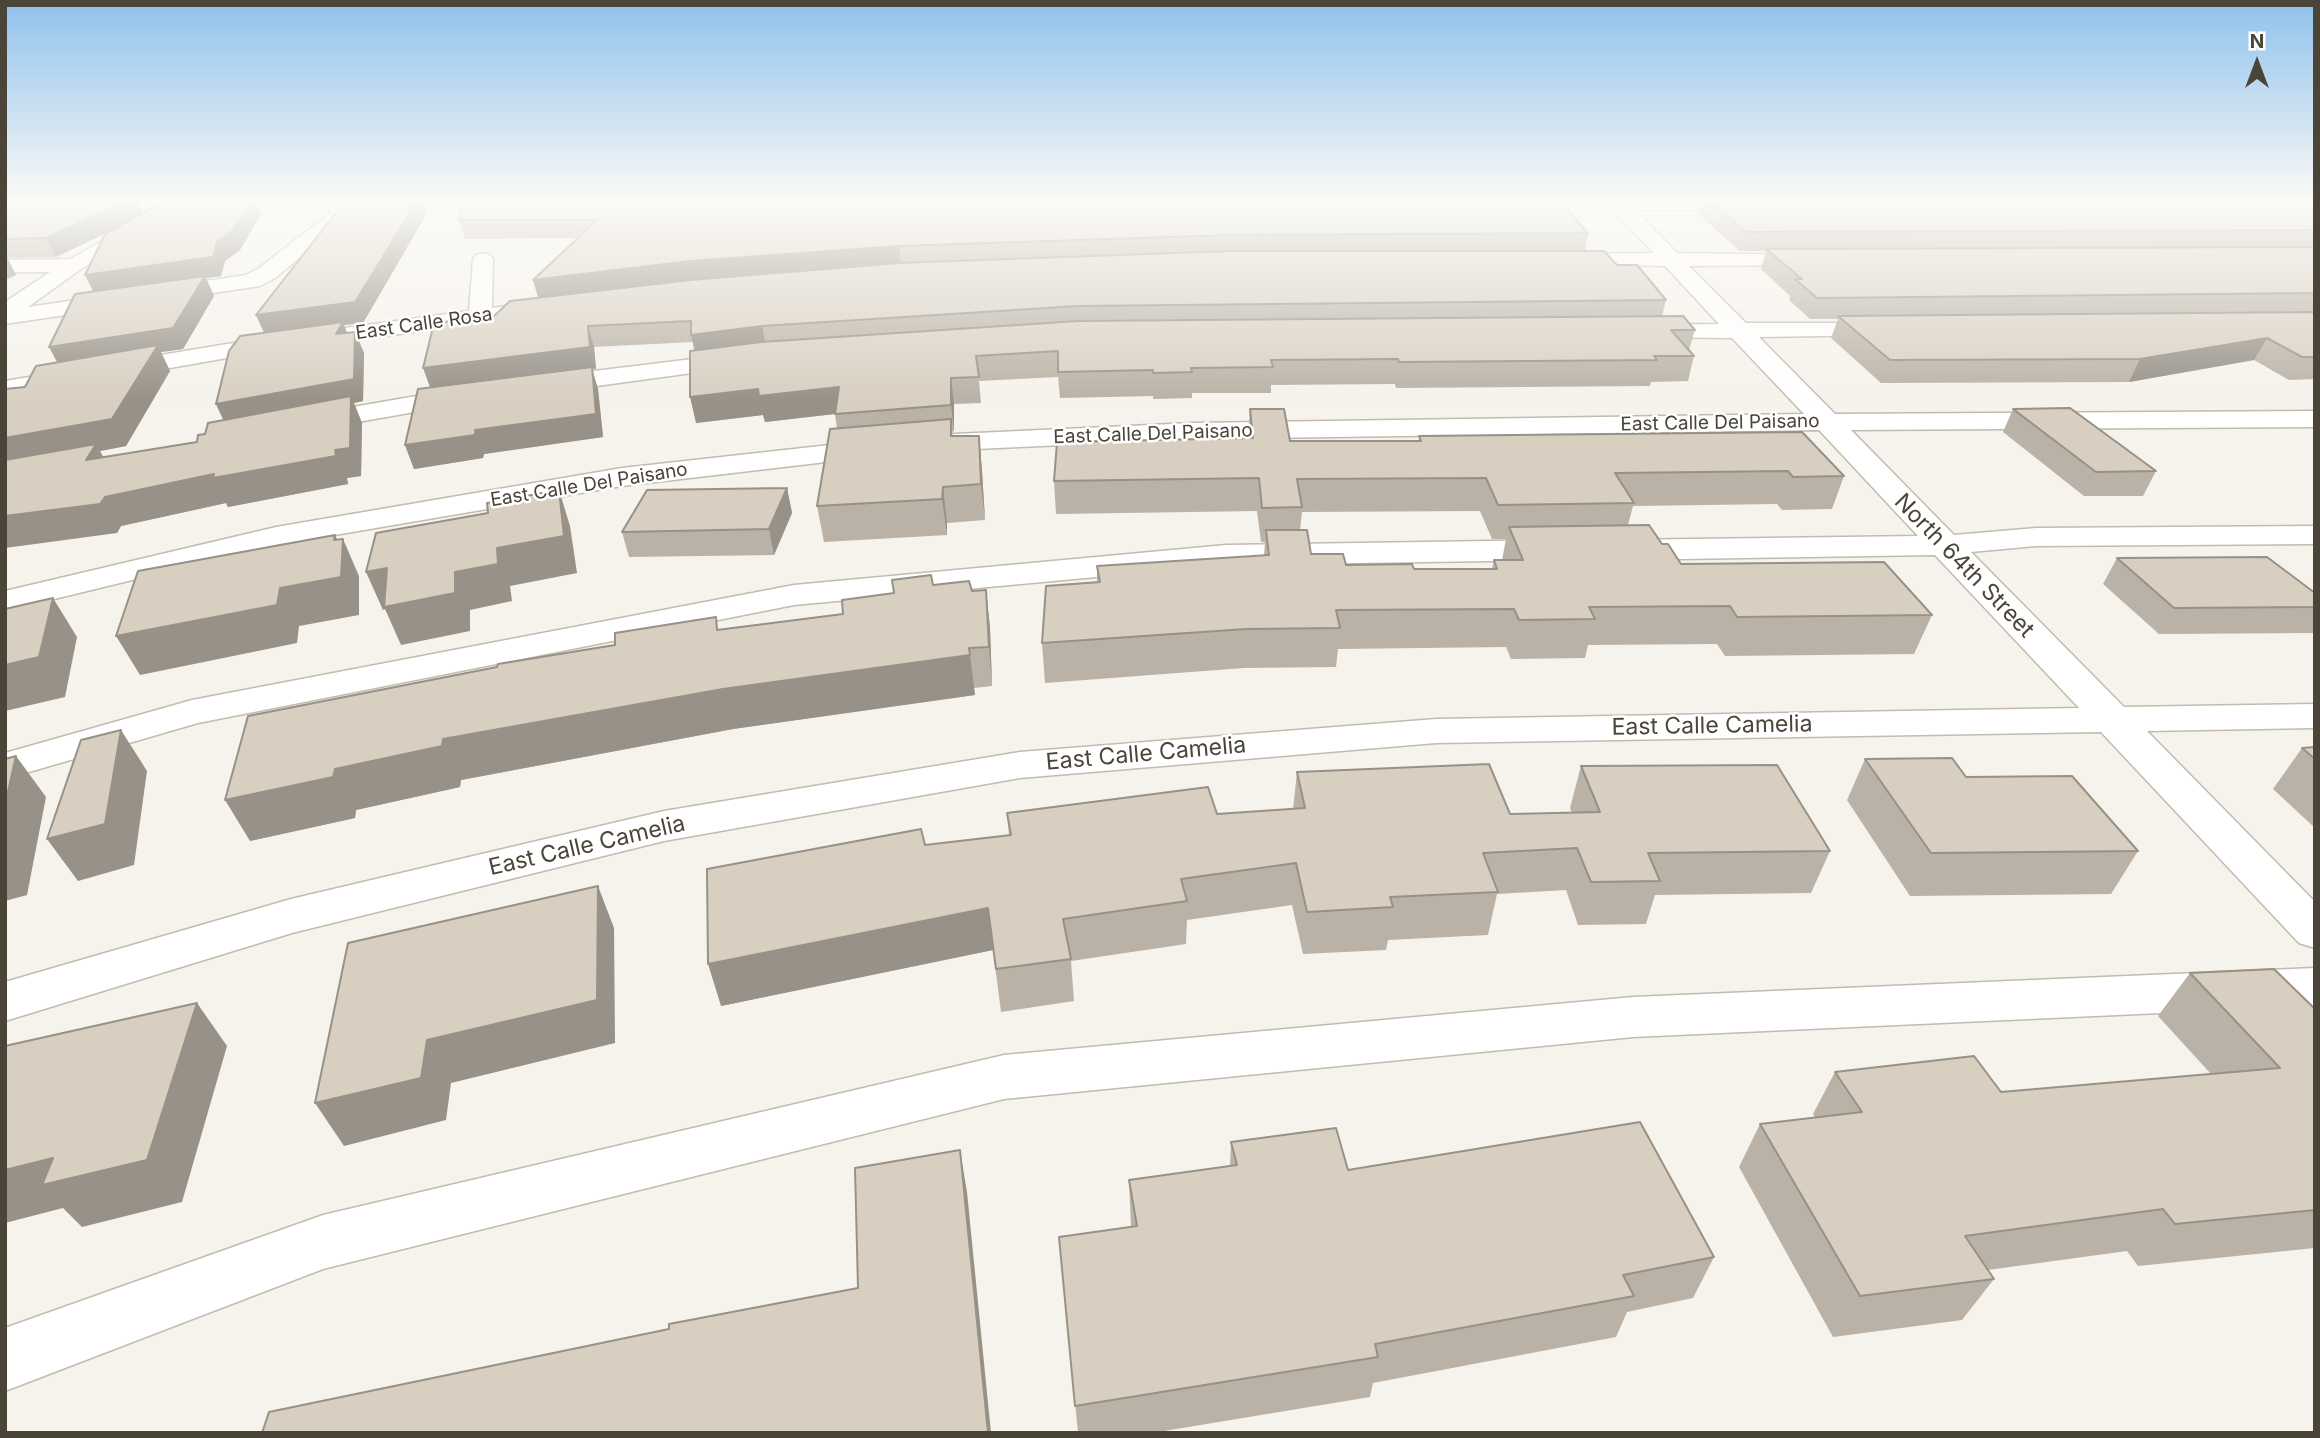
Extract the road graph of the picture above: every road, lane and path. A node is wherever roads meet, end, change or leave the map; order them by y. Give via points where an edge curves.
1 (71, 267) edge
2 (274, 267) edge
3 (483, 267) edge
4 (1678, 267) edge
5 (574, 304) edge
6 (5, 314) edge
7 (480, 316) junction
8 (1903, 328) edge
9 (1621, 332) edge
10 (1740, 332) junction
11 (766, 357) edge
12 (519, 389) edge
13 (5, 390) edge
14 (492, 392) edge
15 (2315, 419) edge
16 (1826, 422) junction
17 (289, 426) edge
18 (2315, 535) edge
19 (1945, 545) junction
20 (5, 601) edge
21 (2315, 716) edge
22 (2112, 720) junction
23 (5, 766) edge
24 (2315, 931) edge
25 (2315, 987) edge
26 (5, 1002) edge
27 (5, 1360) edge

1 - 6 street
2 - 6 street via 251,281
3 - 7 street
4 - 10 street, North 64th Street
5 - 7 street, East Calle Rosa
7 - 13 street, East Calle Rosa via 227,351
8 - 10 street
9 - 10 street
10 - 16 street, North 64th Street
11 - 12 street
14 - 17 street
15 - 16 street, East Calle Del Paisano
16 - 19 street, North 64th Street
16 - 20 street, East Calle Del Paisano via 1193,431 911,444 622,477 276,536
18 - 19 street via 2036,537
19 - 22 street, North 64th Street
19 - 23 street via 1226,555 794,595 192,712
21 - 22 street, East Calle Camelia
22 - 24 street, North 64th Street
22 - 26 street, East Calle Camelia via 1436,730 1020,765 664,826 290,916
25 - 27 street via 1633,1017 1004,1077 323,1242

